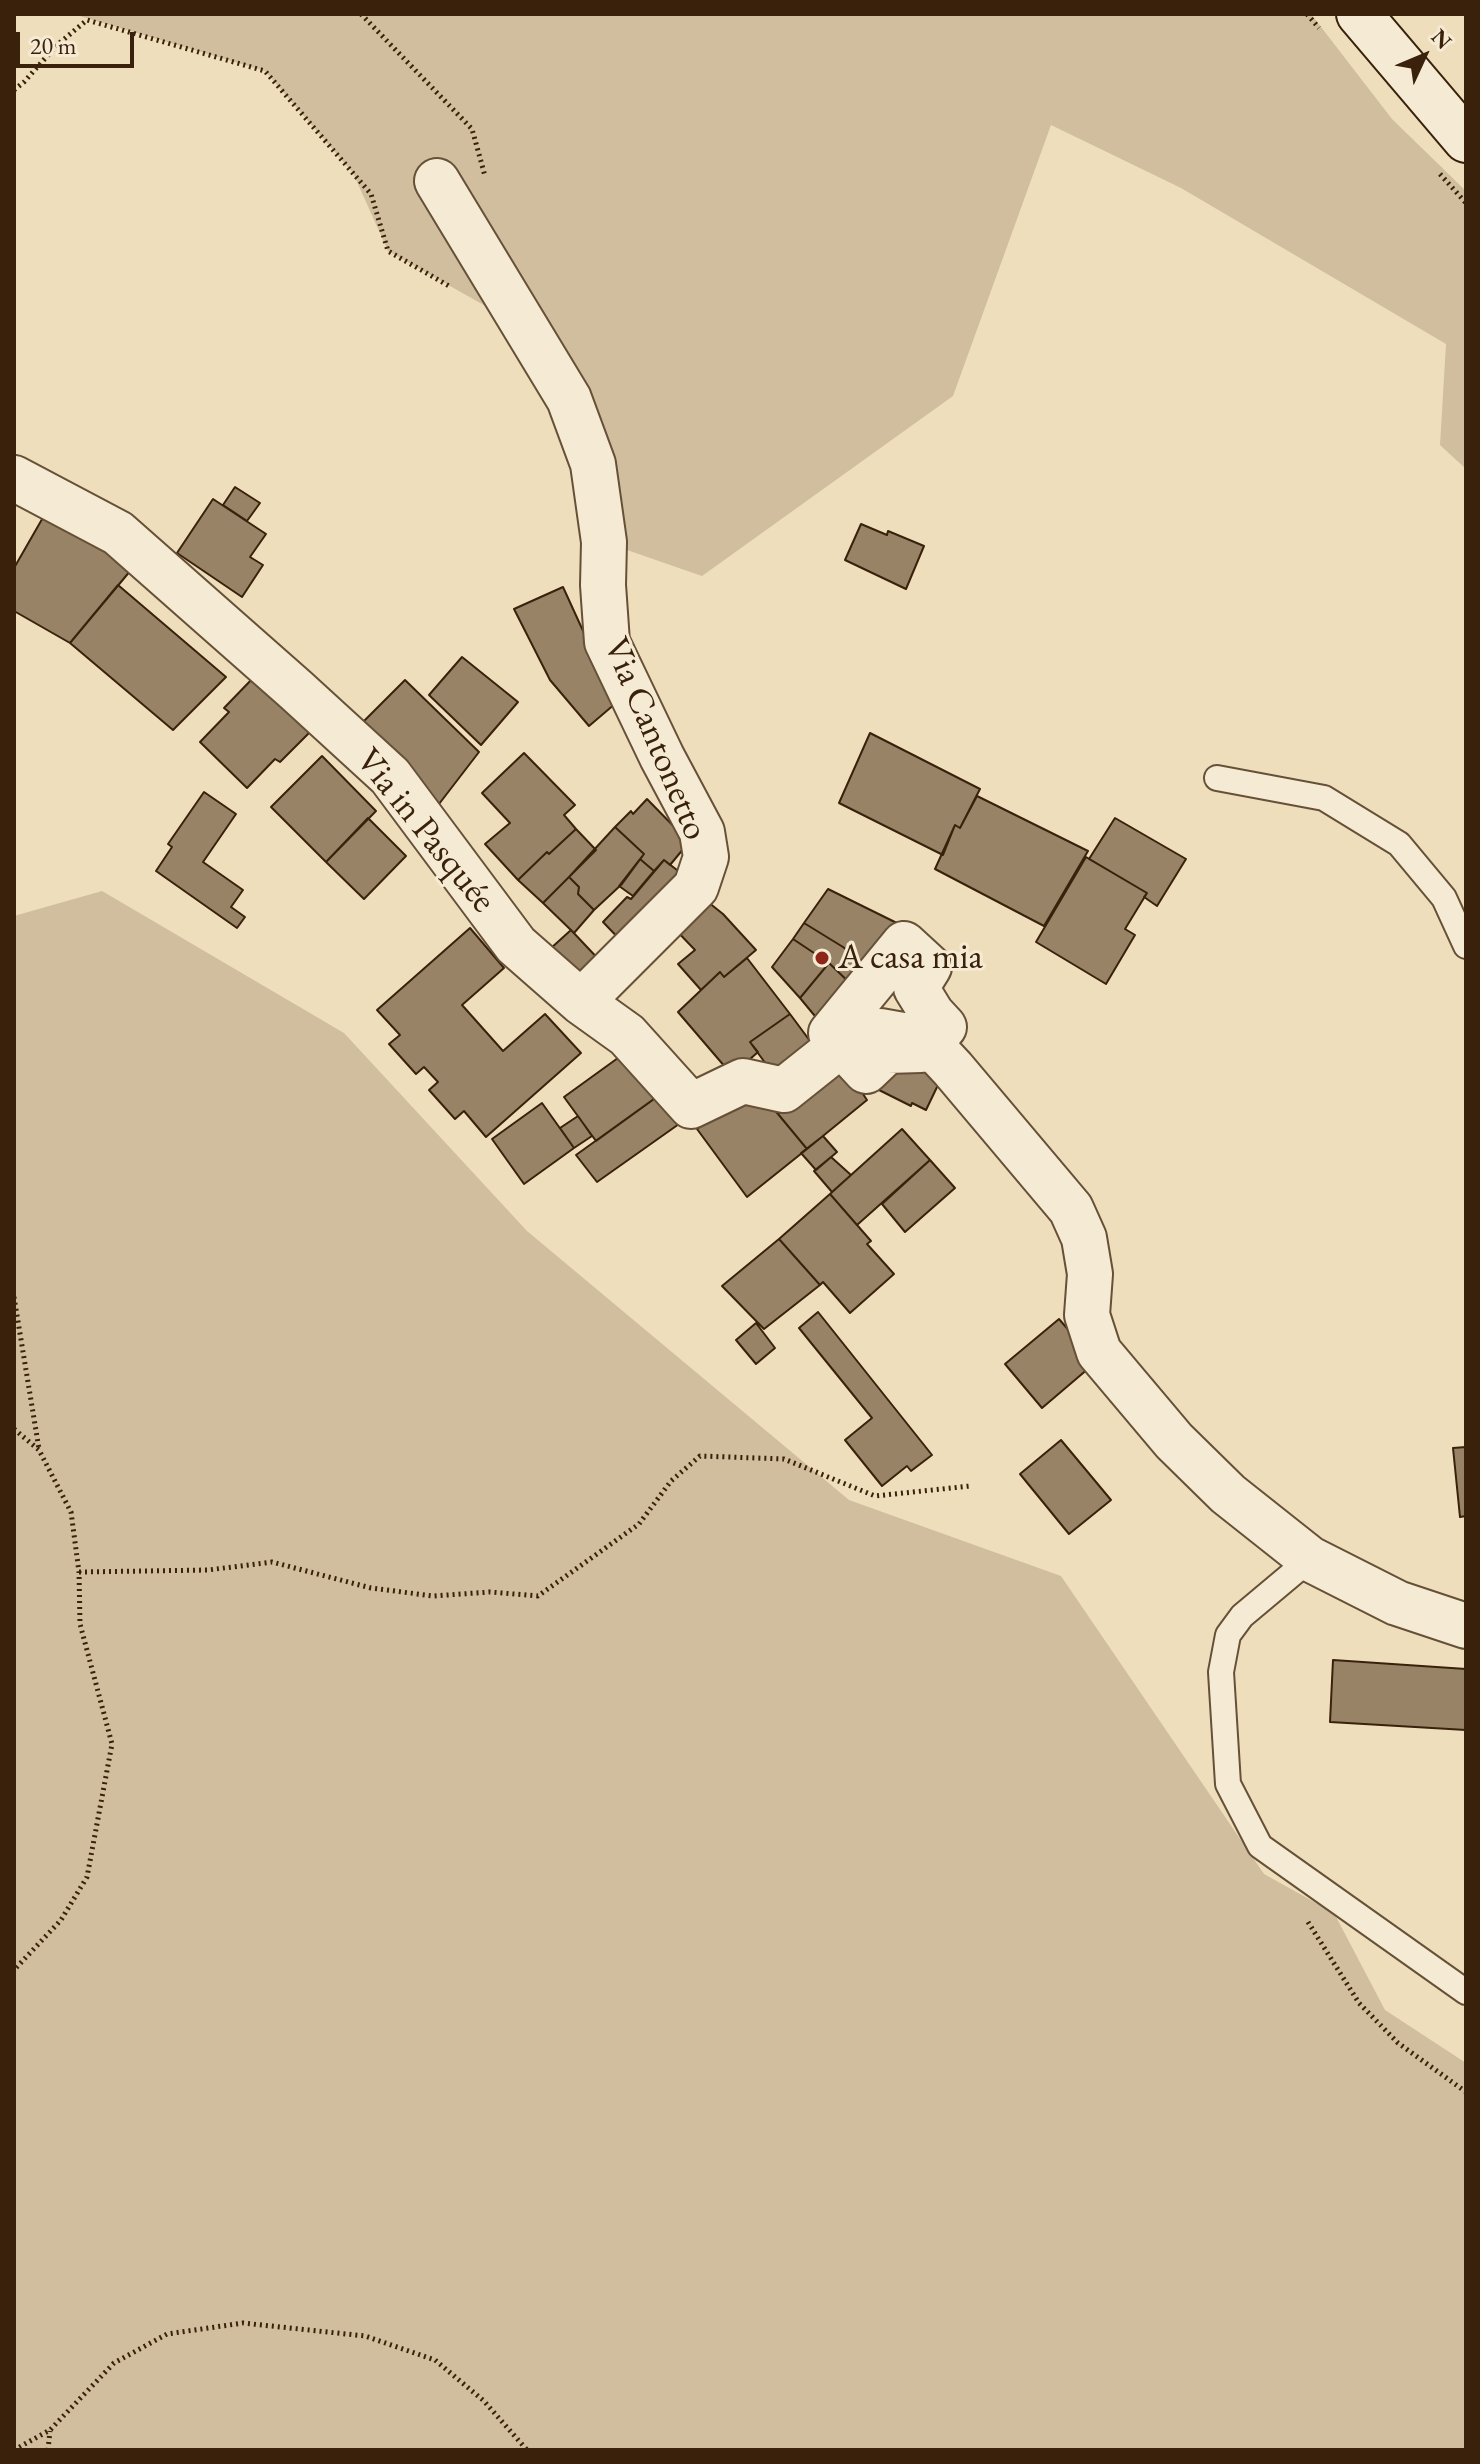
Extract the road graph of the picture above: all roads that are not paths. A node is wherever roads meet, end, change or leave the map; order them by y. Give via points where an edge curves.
1 (1359, 14) edge
2 (1459, 133) edge
3 (437, 181) dead end
4 (14, 478) edge
5 (1217, 778) dead end
6 (1466, 946) edge
7 (581, 1002) junction
8 (838, 1049) junction
9 (941, 1056) junction
10 (1310, 1559) junction
11 (1466, 1626) edge
12 (1466, 1992) edge

1 - 2 street
3 - 7 street, Via Cantonetto via 569,399 593,464 604,542 607,642 702,832 706,857 696,887
4 - 7 street, Via in Pasquée via 118,533 390,776 516,945
5 - 6 lane via 1324,798 1399,844 1444,898
7 - 8 street, Via in Pasquée via 627,1035 691,1106 743,1081 784,1090
8 - 9 street via 880,1031 925,1039
8 - 9 street via 831,1033 904,944 929,967 916,988 944,1027
9 - 10 street via 1071,1209 1084,1238 1090,1274 1087,1315 1099,1352 1174,1441 1228,1494
10 - 11 street via 1397,1603
10 - 12 lane via 1242,1616 1228,1635 1221,1672 1228,1784 1260,1846

